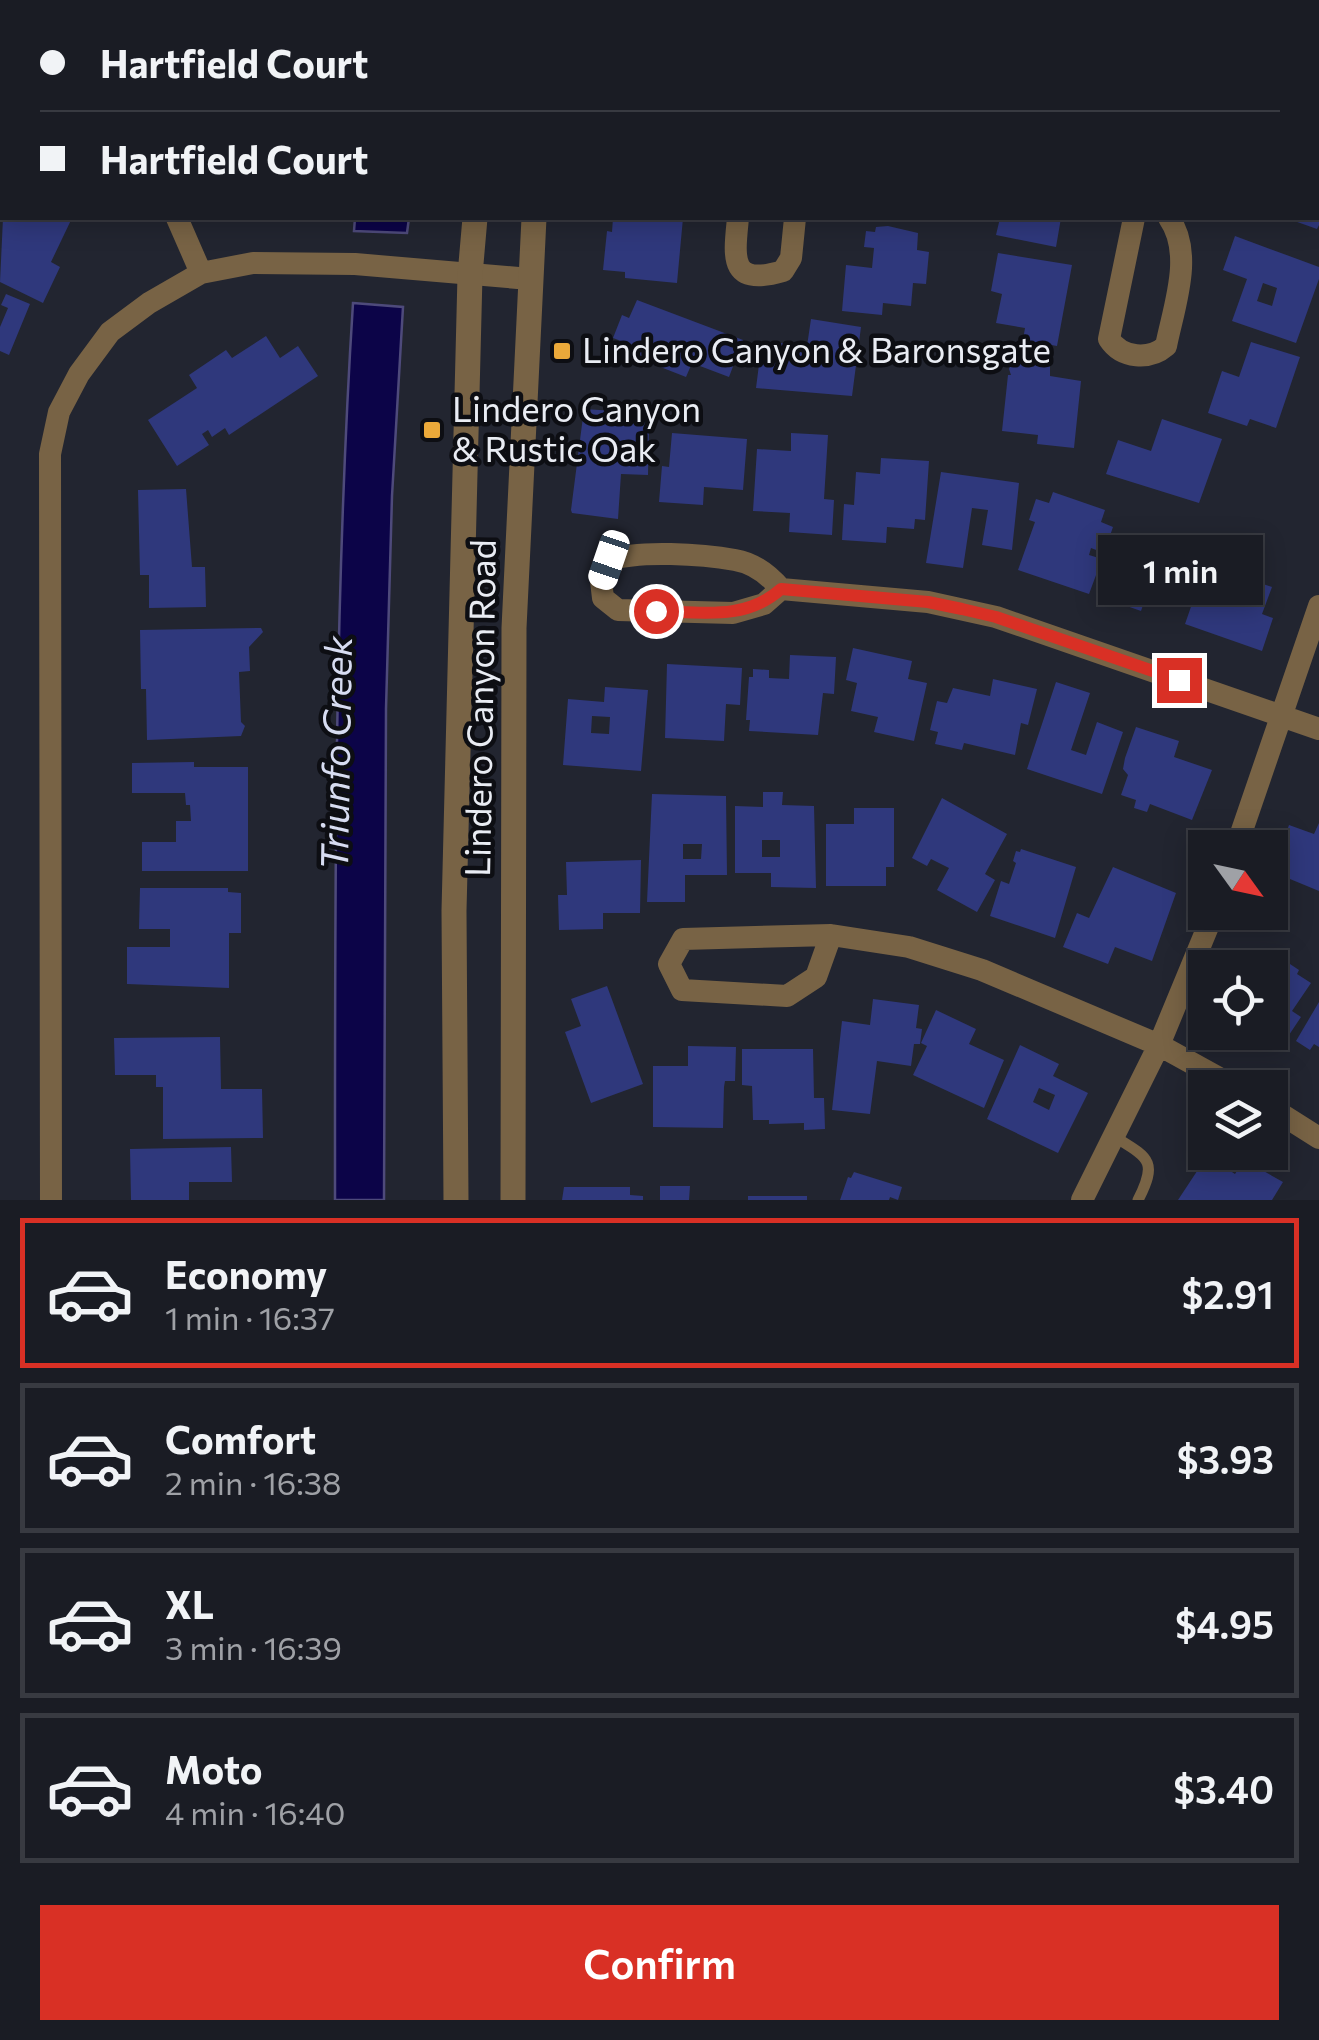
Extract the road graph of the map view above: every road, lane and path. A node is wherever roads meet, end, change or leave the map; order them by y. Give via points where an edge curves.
1 (178, 220) edge
2 (475, 220) edge
3 (534, 220) edge
4 (738, 220) edge
5 (794, 220) edge
6 (1134, 220) edge
7 (1170, 220) edge
8 (201, 273) junction
9 (470, 275) junction
10 (530, 278) junction
11 (781, 589) junction
12 (1319, 606) edge
13 (1282, 715) junction
14 (1319, 729) edge
15 (1242, 830) edge
16 (1206, 930) edge
17 (831, 935) junction
18 (1158, 1045) junction
19 (1204, 1070) edge
20 (1288, 1118) edge
21 (1114, 1137) junction
22 (1319, 1138) edge
23 (51, 1200) edge
24 (456, 1200) edge
25 (513, 1200) edge
26 (1082, 1200) edge
27 (1138, 1200) edge

1 - 8 street
2 - 9 street, Lindero Canyon Road
3 - 10 street, Lindero Canyon Road
4 - 5 street via 734,257 741,270 762,277 783,271 791,258
6 - 7 street via 1110,339 1140,356 1166,346 1182,254
8 - 9 street via 252,263
8 - 23 street via 110,332 58,412 50,454
9 - 10 street
9 - 24 street, Lindero Canyon Road via 454,911
10 - 25 street, Lindero Canyon Road via 514,628
11 - 11 street via 738,560 630,553 609,560 602,581 604,598 618,610 732,613 764,604
11 - 13 street via 928,602 996,617
12 - 13 street
13 - 14 street
13 - 15 street
16 - 18 street
17 - 17 street via 683,939 668,964 682,990 787,996 816,977
17 - 18 street via 909,947 982,970
18 - 19 street
18 - 21 street
20 - 22 street
21 - 26 street
21 - 27 lane via 1149,1164

